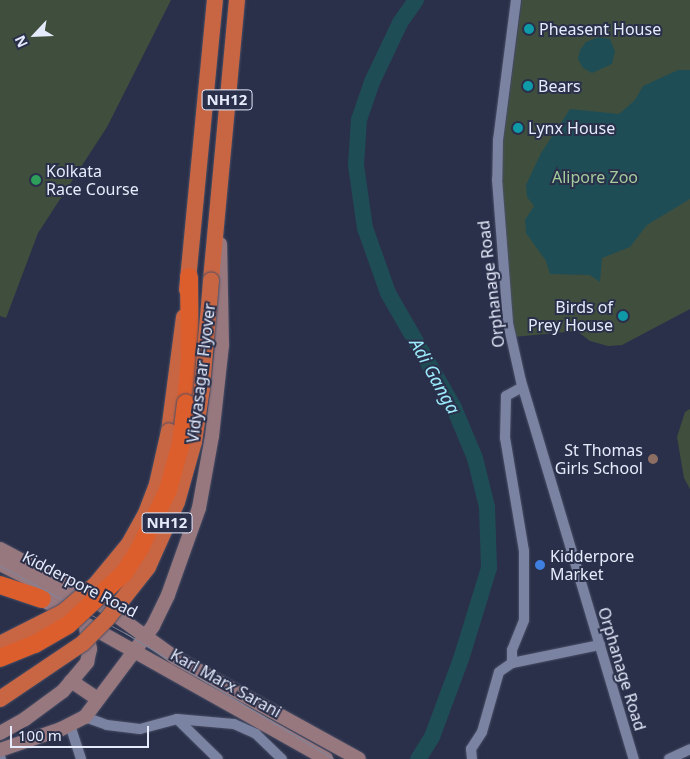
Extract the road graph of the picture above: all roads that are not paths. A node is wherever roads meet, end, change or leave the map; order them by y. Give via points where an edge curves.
1 (215, 0) edge
2 (237, 0) edge
3 (516, 0) edge
4 (219, 180) junction
5 (189, 277) junction
6 (522, 387) junction
7 (0, 549) edge
8 (0, 564) edge
9 (0, 577) edge
10 (0, 585) edge
11 (42, 599) junction
12 (82, 620) junction
13 (110, 635) joint
14 (145, 636) junction
15 (0, 644) edge
16 (600, 645) junction
17 (133, 651) junction
18 (0, 658) edge
19 (512, 663) junction
20 (71, 681) junction
21 (0, 699) edge
22 (98, 699) junction
23 (85, 716) junction
24 (177, 719) junction
25 (70, 725) junction
26 (0, 733) edge
27 (690, 749) edge
28 (0, 750) edge
29 (343, 753) edge
30 (81, 759) edge
31 (218, 759) edge
32 (282, 759) edge
33 (326, 759) edge
34 (359, 759) edge
35 (472, 759) edge
36 (634, 759) edge
37 (669, 759) edge

1 - 5 highway, Vidyasagar Flyover / NH12
2 - 4 highway, NH12
3 - 6 street, Orphanage Road via 496,179 508,324
4 - 14 main road via 222,345 212,436 199,508 186,547 168,595
4 - 21 highway, Vidyasagar Flyover / NH12, bridge via 202,388 194,442 177,502 148,567 107,619 83,643
5 - 15 highway, Vidyasagar Flyover / NH12, bridge via 169,431 157,484 146,513 129,544 95,585 62,612
5 - 18 highway, bridge via 190,358 181,443 168,490 140,548 124,573 68,625 35,644
6 - 16 street, Orphanage Road
6 - 19 street via 506,396 505,438 524,551 524,620 512,650
7 - 14 main road via 92,598
8 - 14 main road, Kidderpore Road
9 - 11 main road, Kidderpore Road
10 - 11 highway
11 - 12 main road, Kidderpore Road
12 - 13 main road, Kidderpore Road
12 - 20 main road via 90,649 86,662
13 - 17 main road, Karl Marx Sarani
14 - 17 main road
14 - 29 main road via 174,657
16 - 19 street
16 - 36 street, Orphanage Road
17 - 22 main road
17 - 33 main road, Karl Marx Sarani
19 - 35 street via 500,672 495,681 482,732 471,750
20 - 22 main road
20 - 26 main road via 25,719
22 - 23 main road
23 - 24 street via 107,725 140,729
23 - 25 main road
24 - 31 street
24 - 32 street via 234,724 256,734
25 - 28 main road
25 - 30 street
27 - 37 street
29 - 34 main road

